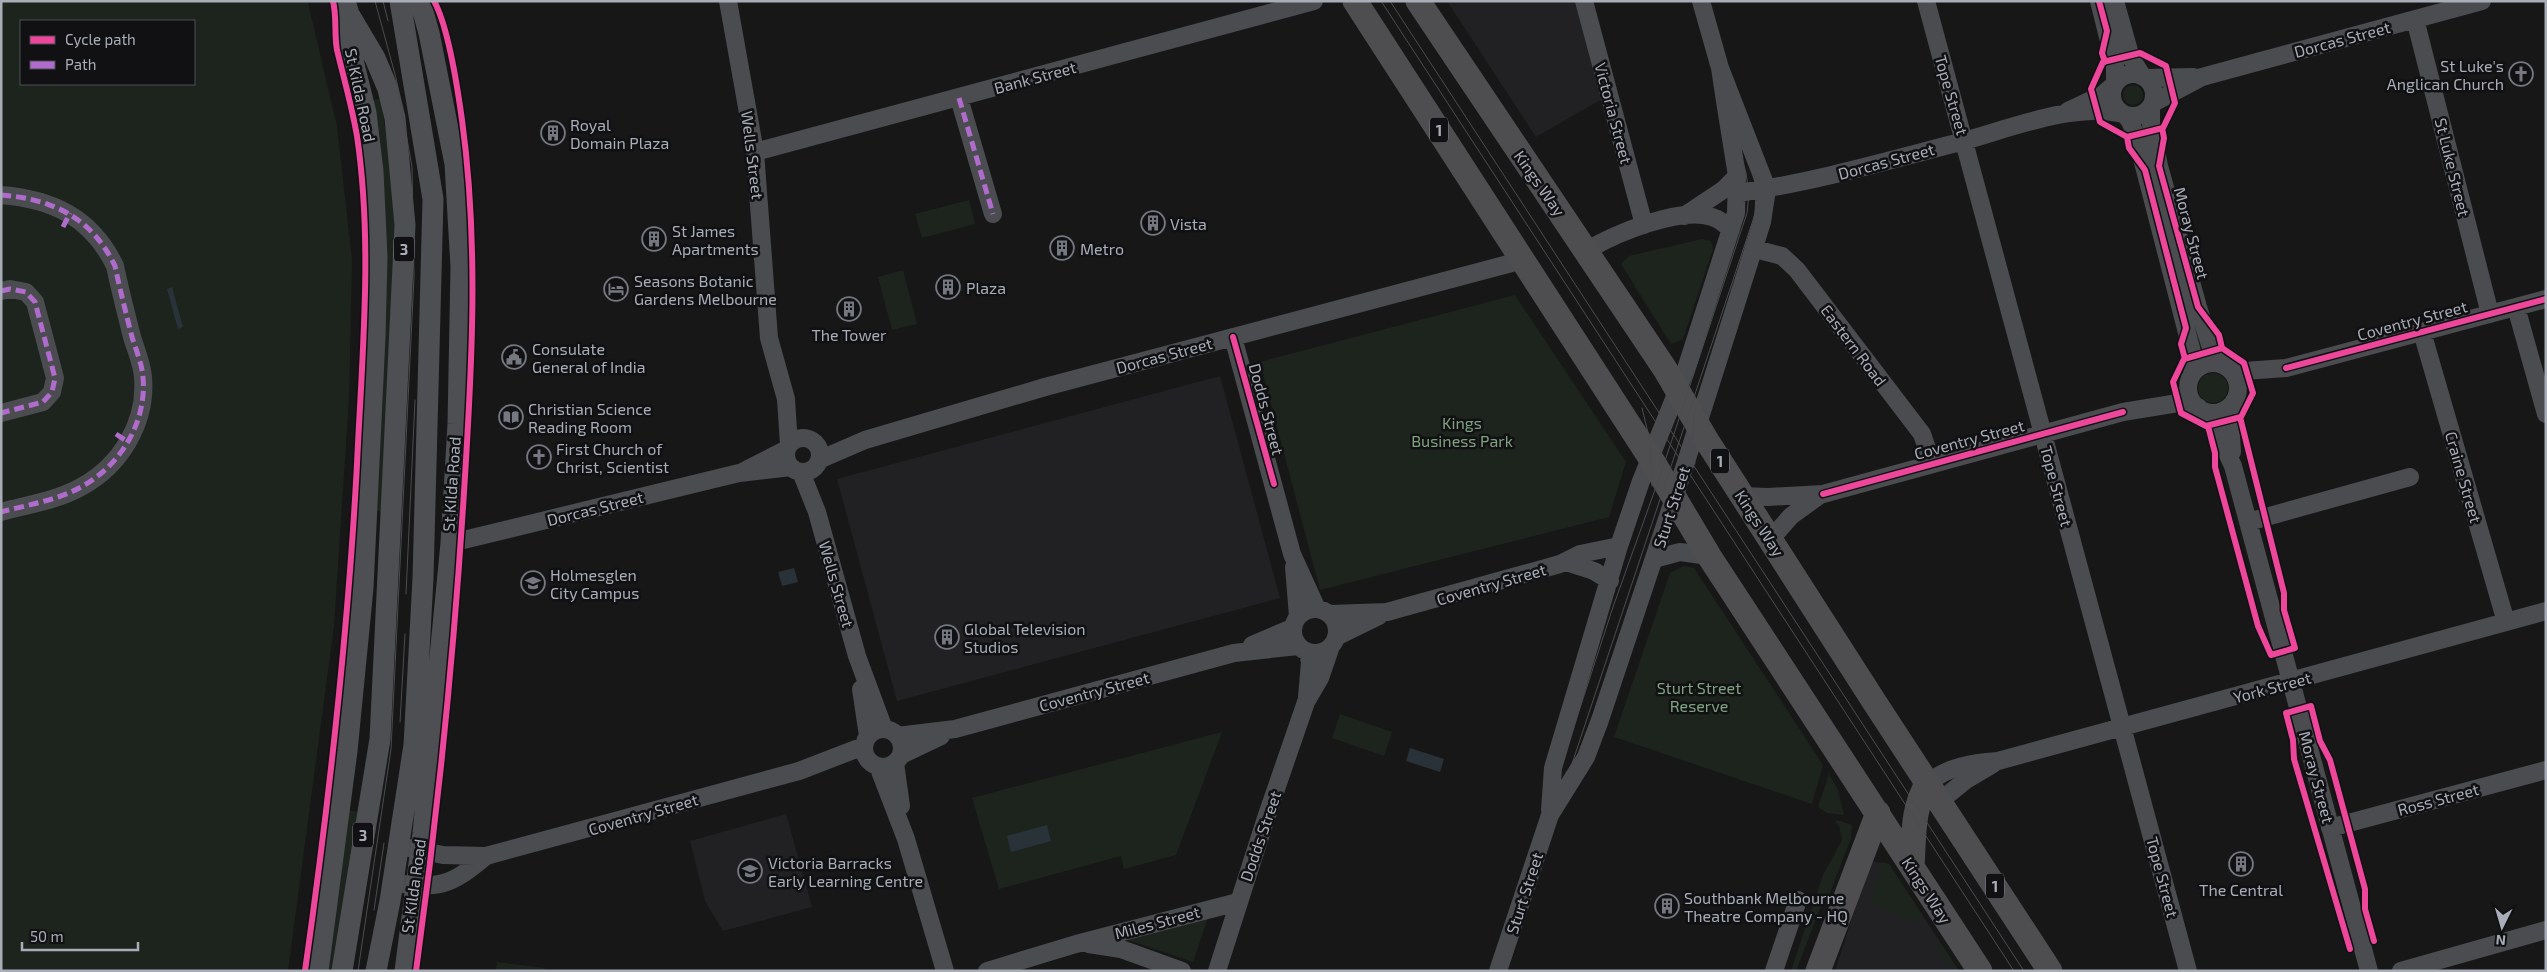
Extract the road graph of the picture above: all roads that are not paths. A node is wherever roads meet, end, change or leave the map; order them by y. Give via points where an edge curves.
1 (400, 1) edge
2 (420, 1) edge
3 (728, 1) edge
4 (1314, 1) edge
5 (1355, 1) edge
6 (1418, 1) edge
7 (1584, 1) edge
8 (1701, 1) edge
9 (1926, 1) edge
10 (2099, 1) edge
11 (2115, 1) edge
12 (2482, 1) edge
13 (347, 8) edge
14 (2415, 19) junction
15 (1720, 68) junction
16 (2144, 77) junction
17 (2202, 77) junction
18 (2115, 84) junction
19 (959, 98) junction
20 (2152, 104) junction
21 (2061, 115) junction
22 (2124, 115) junction
23 (1964, 140) junction
24 (755, 152) junction
25 (1737, 176) junction
26 (1766, 190) junction
27 (1738, 194) junction
28 (1, 195) edge
29 (992, 214) dead end
30 (1684, 216) junction
31 (1644, 225) junction
32 (1731, 230) junction
33 (1755, 248) junction
34 (1586, 251) junction
35 (1523, 260) junction
36 (1, 292) edge
37 (2546, 299) edge
38 (2516, 307) junction
39 (2490, 314) junction
40 (2422, 332) junction
41 (1233, 337) junction
42 (2224, 366) junction
43 (2286, 368) junction
44 (2191, 376) junction
45 (1678, 391) junction
46 (786, 398) junction
47 (2235, 399) junction
48 (2197, 406) junction
49 (2123, 412) junction
50 (1, 413) edge
51 (2546, 414) edge
52 (1697, 425) junction
53 (2043, 434) junction
54 (788, 447) junction
55 (809, 458) junction
56 (1650, 458) junction
57 (1932, 463) junction
58 (2233, 466) junction
59 (739, 473) junction
60 (2410, 477) dead end
61 (1823, 494) junction
62 (1743, 496) junction
63 (1674, 499) junction
64 (1, 512) edge
65 (2248, 522) junction
66 (1770, 540) junction
67 (451, 543) junction
68 (1619, 546) junction
69 (365, 550) junction
70 (423, 550) junction
71 (390, 552) junction
72 (1292, 554) junction
73 (1709, 556) junction
74 (1654, 559) junction
75 (1566, 562) junction
76 (1610, 581) junction
77 (2546, 611) edge
78 (1323, 612) junction
79 (1387, 612) junction
80 (1295, 622) junction
81 (2506, 622) junction
82 (1334, 642) junction
83 (1303, 649) junction
84 (1234, 654) junction
85 (857, 656) junction
86 (2292, 681) junction
87 (1306, 702) junction
88 (2123, 727) junction
89 (955, 729) junction
90 (891, 732) junction
91 (879, 754) junction
92 (2546, 770) edge
93 (1934, 792) junction
94 (1878, 813) junction
95 (1550, 815) junction
96 (2330, 828) junction
97 (399, 845) junction
98 (421, 850) junction
99 (486, 856) junction
100 (1912, 866) junction
101 (393, 883) junction
102 (416, 885) junction
103 (1798, 900) dead end
104 (1238, 902) junction
105 (2546, 930) edge
106 (1076, 944) junction
107 (318, 971) edge
108 (342, 971) edge
109 (376, 971) edge
110 (405, 971) edge
111 (945, 971) edge
112 (987, 971) edge
113 (1182, 971) edge
114 (1217, 971) edge
115 (1498, 971) edge
116 (1774, 971) edge
117 (1818, 971) edge
118 (1980, 971) edge
119 (2050, 971) edge
120 (2188, 971) edge
121 (2369, 971) edge
122 (2401, 971) edge

1 - 70 main road, St Kilda Road via 433,199
2 - 67 main road, St Kilda Road via 456,164 461,230 458,424
3 - 24 street, Wells Street
4 - 19 street, Bank Street
5 - 35 highway, Kings Way / 1
6 - 34 highway, Kings Way / 1
7 - 31 street, Victoria Street
8 - 15 street
9 - 23 street, Tope Street
10 - 18 street via 2115,65
11 - 16 street via 2131,58
12 - 14 street, Dorcas Street
13 - 69 main road, St Kilda Road via 349,44 366,113 376,208 375,345
13 - 71 main road, St Kilda Road / 3 via 375,58 388,90 395,118 405,225
14 - 17 street, Dorcas Street
14 - 39 street, St Luke Street
15 - 25 street
15 - 26 street
16 - 17 street, Dorcas Street
16 - 18 street via 2130,74
16 - 20 street via 2153,89
17 - 20 street, Dorcas Street
18 - 21 street, Dorcas Street via 2102,95
18 - 22 street via 2112,99
19 - 24 street, Bank Street
19 - 29 street
20 - 22 street via 2142,115
20 - 42 street, Moray Street via 2151,124 2159,166 2212,351
21 - 22 street, Dorcas Street via 2108,112
21 - 23 street, Dorcas Street
22 - 44 street, Moray Street via 2137,139 2194,359
23 - 26 street, Dorcas Street
23 - 53 street, Tope Street
24 - 46 street, Wells Street via 769,338
25 - 27 street
25 - 30 street via 1723,190
26 - 27 street, Dorcas Street
26 - 33 street, Sturt Street via 1764,216
27 - 32 street, Sturt Street
28 - 64 street via 32,199 95,236 108,251 115,266 143,377 137,423 122,438 105,472 80,488
30 - 31 street
30 - 32 street via 1714,217
31 - 34 street via 1617,234
32 - 45 street, Sturt Street
33 - 52 street, Sturt Street
33 - 57 street, Eastern Road via 1782,256 1797,270 1922,434
34 - 45 highway, Kings Way / 1
35 - 41 street, Dorcas Street
35 - 56 highway, Kings Way / 1
36 - 50 street via 10,289 26,292 34,302 55,378 52,392 43,402
37 - 38 street, Coventry Street
38 - 39 street, Coventry Street
38 - 51 street
39 - 40 street, Coventry Street
40 - 43 street, Coventry Street
40 - 81 street, Craine Street
41 - 55 street, Dorcas Street via 1045,387
41 - 72 street, Dodds Street
42 - 43 street, Coventry Street via 2244,372
42 - 44 street via 2208,364 2199,367
42 - 47 street via 2236,380
43 - 47 street, Coventry Street via 2241,390
44 - 48 street via 2189,394
44 - 49 street, Coventry Street via 2174,392
45 - 52 highway, Kings Way / 1
45 - 56 street, Sturt Street
46 - 54 street, Wells Street
46 - 55 street, Wells Street
47 - 48 street via 2220,411 2206,411
47 - 58 street, Moray Street via 2230,420
48 - 49 street, Coventry Street via 2174,404
48 - 58 street, Moray Street via 2214,424
49 - 53 street, Coventry Street
52 - 62 highway, Kings Way / 1
52 - 63 street, Sturt Street
53 - 57 street, Coventry Street
53 - 88 street, Tope Street
54 - 55 street, Wells Street via 786,459
54 - 55 street, Dorcas Street via 798,438
54 - 59 street, Dorcas Street
55 - 59 street, Dorcas Street
55 - 85 street, Wells Street via 817,512
56 - 63 highway, Kings Way / 1
56 - 68 street, Sturt Street
57 - 61 street, Coventry Street
58 - 65 street, Moray Street
59 - 67 street, Dorcas Street
60 - 65 street
61 - 62 street, Coventry Street
61 - 66 street, Coventry Street via 1791,516
62 - 66 highway, Kings Way / 1
63 - 73 highway, Kings Way / 1
63 - 74 street, Sturt Street
65 - 86 street, Moray Street
66 - 93 highway, Kings Way / 1
67 - 70 main road
67 - 98 main road, St Kilda Road
68 - 75 street, Coventry Street via 1580,554
68 - 76 street, Sturt Street
69 - 71 main road
69 - 107 main road, St Kilda Road via 347,751
70 - 71 main road
70 - 97 main road, St Kilda Road via 414,746
71 - 108 main road, St Kilda Road / 3 via 380,739
72 - 78 street, Dodds Street
72 - 80 street, Dodds Street
73 - 74 street via 1680,552
73 - 94 highway, Kings Way / 1
74 - 95 street, Sturt Street via 1586,757
75 - 76 street, Coventry Street via 1594,571
75 - 79 street, Coventry Street
76 - 95 street, Sturt Street via 1553,768
77 - 81 street, York Street
78 - 79 street, Coventry Street
78 - 80 street via 1310,609
78 - 82 street via 1336,625
79 - 82 street, Coventry Street
80 - 83 street via 1292,634
80 - 84 street, Coventry Street
81 - 86 street, York Street
82 - 83 street via 1321,653
82 - 87 street, Dodds Street via 1320,678
83 - 84 street, Coventry Street
83 - 87 street, Dodds Street via 1310,662
84 - 89 street, Coventry Street
85 - 90 street, Wells Street
85 - 91 street, Wells Street
86 - 88 street, York Street
86 - 96 street, Moray Street
87 - 104 street, Dodds Street
88 - 93 street, York Street via 1998,761 1952,768 1940,773
88 - 120 street, Tope Street
89 - 90 street, Coventry Street
89 - 91 street, Coventry Street
90 - 91 street, Coventry Street via 878,729
90 - 91 street, Wells Street via 902,745
91 - 99 street, Coventry Street via 799,771
91 - 111 street, Wells Street
92 - 96 street, Ross Street
93 - 100 highway via 1920,798
93 - 119 highway, Kings Way / 1
94 - 100 highway, Kings Way / 1
94 - 117 highway
95 - 115 street, Sturt Street
96 - 121 street, Moray Street
97 - 98 street, Coventry Street
97 - 101 main road, St Kilda Road
98 - 99 street, Coventry Street via 458,856
98 - 102 main road, St Kilda Road
99 - 102 street, Coventry Street via 458,877 431,887
100 - 118 highway, Kings Way / 1
101 - 102 street, Coventry Street
101 - 109 main road, St Kilda Road
102 - 110 main road, St Kilda Road
103 - 116 street
104 - 106 street, Miles Street
104 - 114 street, Dodds Street
105 - 122 street
106 - 112 street, Miles Street
106 - 113 street, Miles Street via 1121,949

